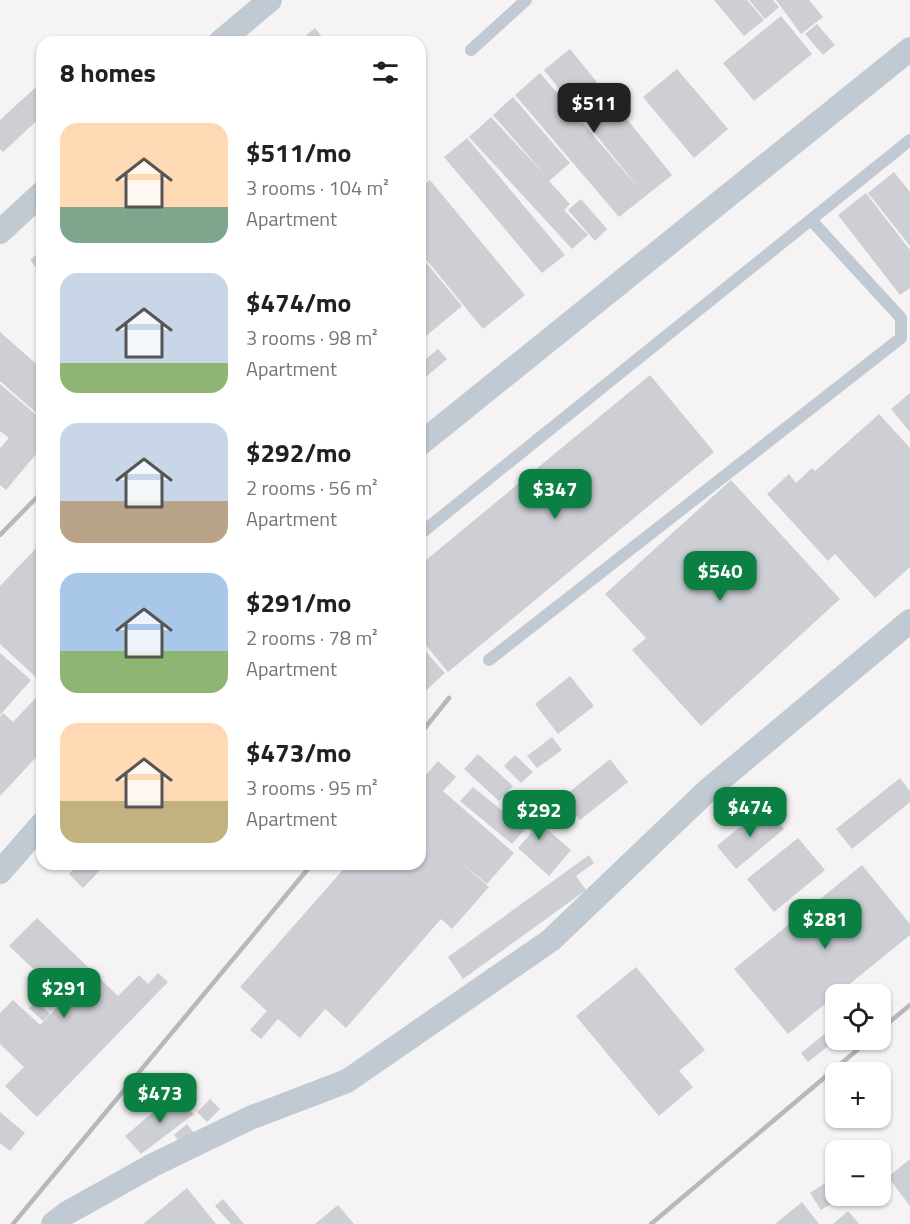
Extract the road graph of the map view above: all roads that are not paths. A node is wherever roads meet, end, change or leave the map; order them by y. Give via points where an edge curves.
1 (270, 0) edge
2 (526, 0) edge
3 (227, 36) edge
4 (910, 49) edge
5 (471, 50) dead end
6 (910, 140) edge
7 (36, 199) edge
8 (811, 220) junction
9 (0, 232) edge
10 (426, 439) edge
11 (426, 529) edge
12 (910, 621) edge
13 (489, 660) dead end
14 (36, 831) edge
15 (0, 872) edge
16 (52, 1224) edge

1 - 3 street
2 - 5 lane
4 - 10 street
6 - 8 lane
7 - 9 street
8 - 11 lane
8 - 13 lane via 901,318 901,338
12 - 16 street via 708,790 551,940 347,1081 250,1118 153,1166
14 - 15 street

